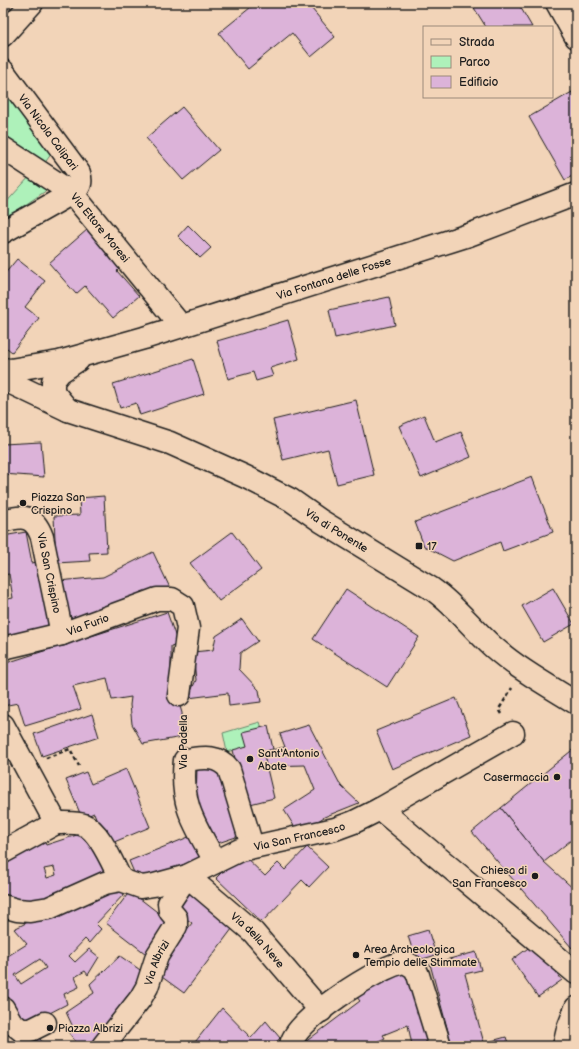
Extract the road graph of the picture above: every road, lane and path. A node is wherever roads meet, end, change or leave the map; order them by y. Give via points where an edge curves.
1 (32, 3) edge
2 (557, 3) edge
3 (3, 35) edge
4 (576, 38) edge
5 (3, 71) edge
6 (3, 148) edge
7 (72, 194) junction
8 (576, 194) edge
9 (3, 232) edge
10 (180, 326) junction
11 (89, 353) junction
12 (3, 369) edge
13 (3, 379) edge
14 (68, 410) junction
15 (3, 520) edge
16 (62, 634) junction
17 (3, 648) edge
18 (523, 671) junction
19 (179, 695) joint
20 (576, 703) edge
21 (3, 725) edge
22 (514, 733) joint
23 (185, 760) junction
24 (25, 766) junction
25 (79, 766) dead end
26 (380, 809) junction
27 (56, 824) junction
28 (252, 846) junction
29 (3, 852) edge
30 (215, 861) junction
31 (187, 876) junction
32 (121, 880) junction
33 (3, 906) edge
34 (576, 973) edge
35 (3, 1008) edge
36 (576, 1008) edge
37 (321, 1011) junction
38 (45, 1023) dead end
39 (103, 1046) edge
40 (291, 1046) edge
41 (440, 1046) edge
42 (564, 1046) edge

1 - 3 street
2 - 4 street
5 - 7 street, Via Nicola Calipari via 79,172 80,186
6 - 7 street, Via Ettore Moresi
7 - 9 street
7 - 10 street, Via Ettore Moresi
8 - 10 street, Via Fontana delle Fosse via 469,235
10 - 11 street, Via Fontana delle Fosse
11 - 12 street, Via Fontana delle Fosse via 59,362
11 - 14 street, Via Fontana delle Fosse via 60,372 53,381 53,392
13 - 14 street
14 - 18 street, Via di Ponente via 170,444 227,468 291,500 440,594 482,636
15 - 16 street, Via San Crispino via 26,518 37,525 42,537
16 - 17 street, Via Furio
16 - 19 street, Via Furio via 157,600 172,598 183,606 188,628
18 - 20 street, Via di Ponente
18 - 22 path via 498,709
19 - 23 path, Via Padella via 185,716
21 - 24 street
22 - 26 street, Via San Francesco
23 - 28 street via 215,758 225,763
23 - 30 street, Via Padella via 183,781 187,807
24 - 25 path via 70,749
24 - 27 street
26 - 28 street, Via San Francesco via 354,822 316,835
26 - 34 street
27 - 29 street
27 - 32 street via 81,824 92,830
28 - 30 street, Via San Francesco
30 - 31 street, Via San Francesco
31 - 32 street, Via San Francesco via 146,886
31 - 37 street, Via della Neve via 258,936
31 - 39 street, Via Albrizi via 169,903 170,911 176,918 176,926 157,956 147,987
32 - 33 street, Via San Francesco via 105,883 49,908 30,911
35 - 38 street via 11,1022 21,1030 31,1030
36 - 42 street
37 - 40 street via 297,1032
37 - 41 street via 350,989 398,963 411,964 418,975

